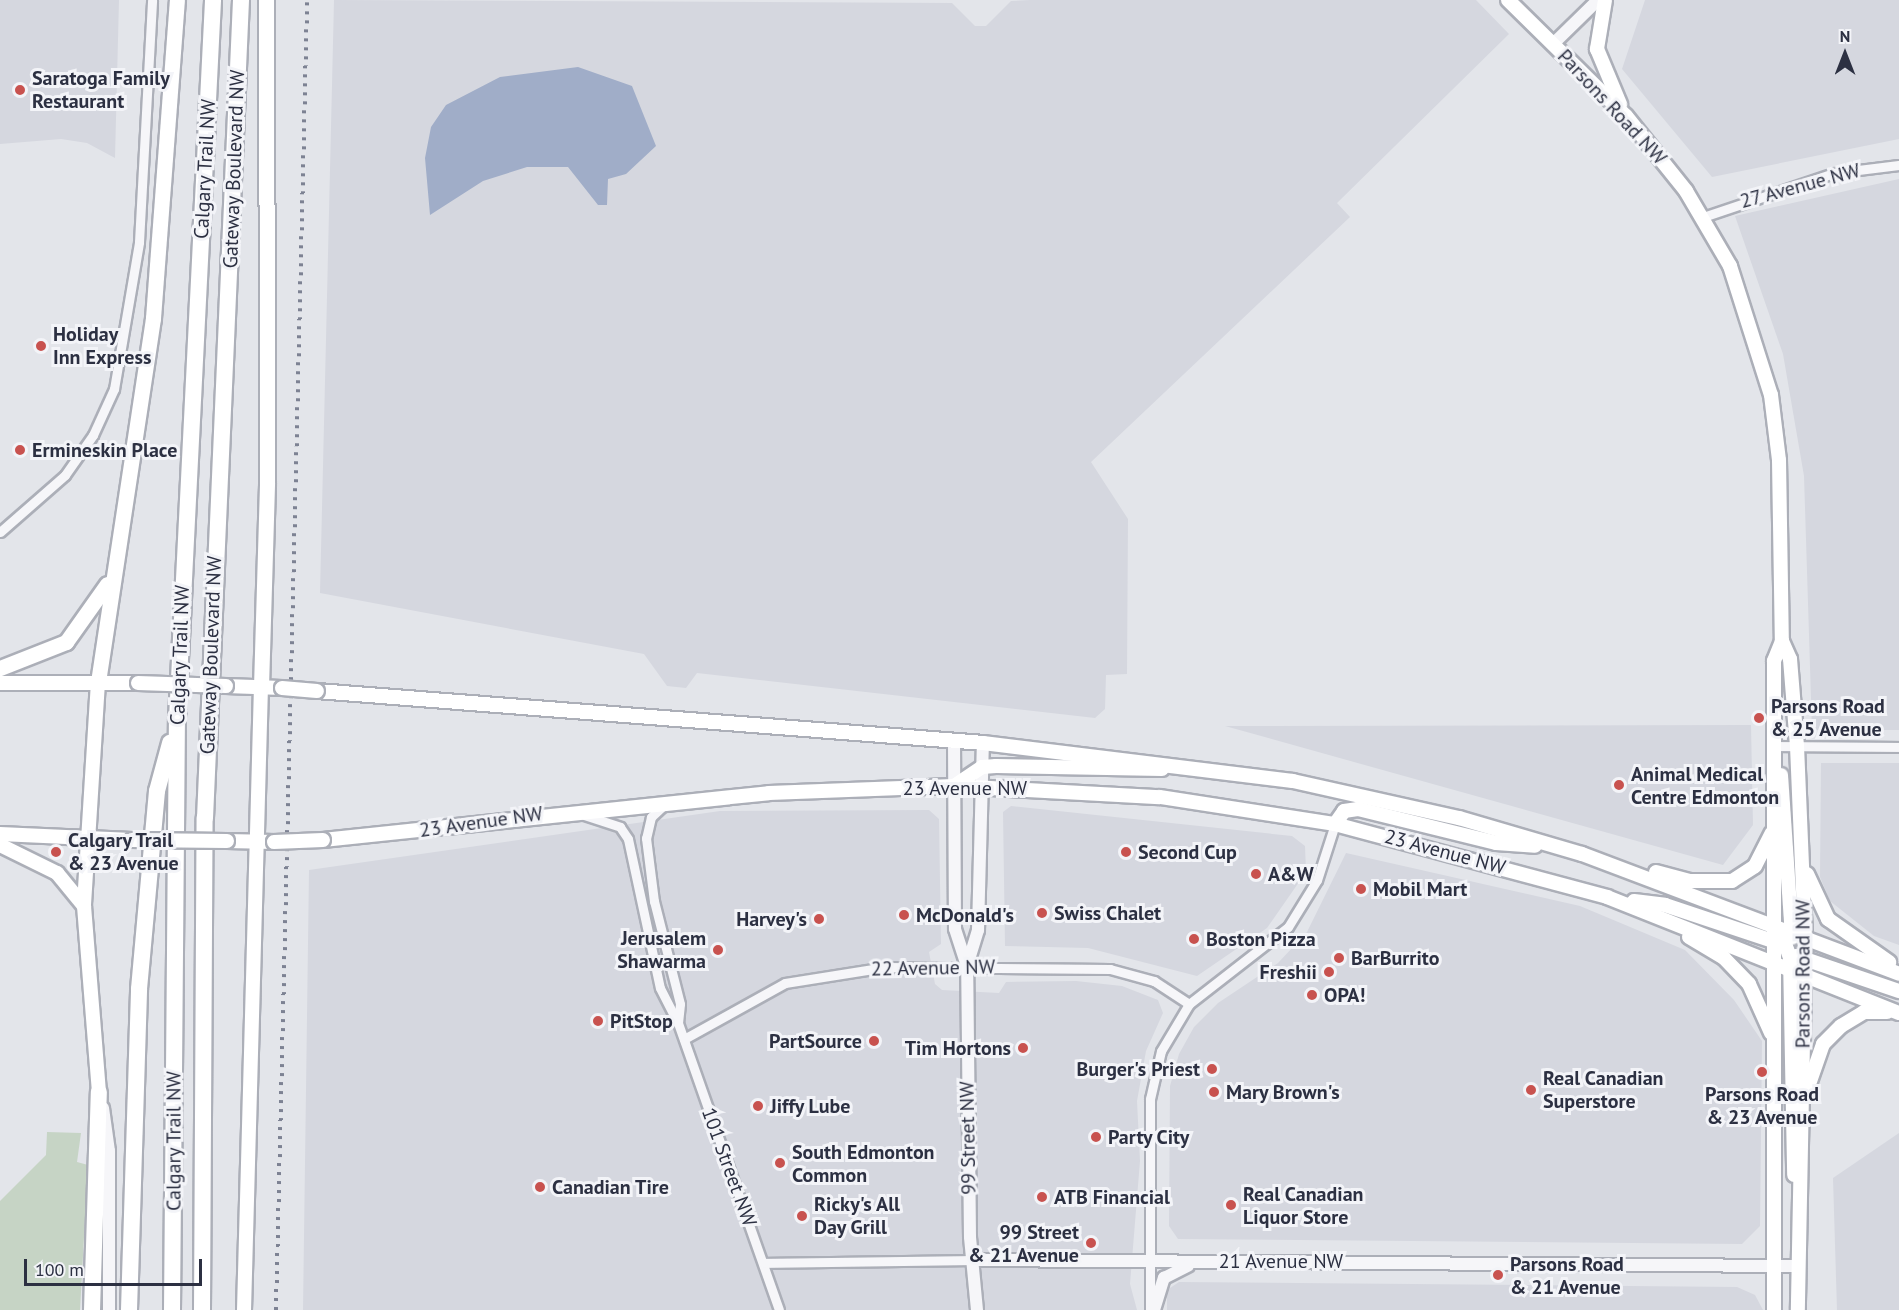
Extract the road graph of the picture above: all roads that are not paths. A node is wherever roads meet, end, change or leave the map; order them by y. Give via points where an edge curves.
1 (152, 0) edge
2 (177, 0) edge
3 (213, 0) edge
4 (240, 0) edge
5 (266, 0) edge
6 (1508, 0) edge
7 (1598, 0) edge
8 (1605, 0) edge
9 (1553, 44) junction
10 (1626, 116) junction
11 (1899, 165) edge
12 (1703, 217) junction
13 (0, 532) edge
14 (110, 579) junction
15 (1782, 641) junction
16 (0, 668) edge
17 (98, 682) junction
18 (0, 683) edge
19 (261, 687) junction
20 (177, 719) junction
21 (954, 740) junction
22 (983, 743) junction
23 (1797, 746) junction
24 (1899, 747) edge
25 (1776, 752) junction
26 (982, 767) junction
27 (1232, 770) junction
28 (954, 786) junction
29 (982, 786) junction
30 (1775, 792) junction
31 (672, 799) junction
32 (1800, 808) junction
33 (570, 810) junction
34 (1335, 824) junction
35 (0, 834) edge
36 (86, 838) junction
37 (255, 842) junction
38 (0, 845) edge
39 (1564, 848) junction
40 (1582, 854) junction
41 (1607, 897) junction
42 (84, 906) junction
43 (1646, 912) junction
44 (1777, 925) junction
45 (1791, 950) junction
46 (967, 966) junction
47 (1899, 967) edge
48 (1805, 973) junction
49 (1899, 974) edge
50 (1899, 991) edge
51 (1189, 1004) junction
52 (1899, 1013) edge
53 (678, 1023) junction
54 (684, 1039) junction
55 (99, 1092) junction
56 (1774, 1095) junction
57 (1802, 1106) junction
58 (1800, 1193) junction
59 (971, 1260) junction
60 (1150, 1261) junction
61 (1229, 1261) junction
62 (763, 1263) junction
63 (1774, 1266) junction
64 (1798, 1266) junction
65 (92, 1310) edge
66 (109, 1310) edge
67 (129, 1310) edge
68 (172, 1310) edge
69 (202, 1310) edge
70 (244, 1310) edge
71 (779, 1310) edge
72 (977, 1310) edge
73 (1152, 1310) edge
74 (1774, 1310) edge
75 (1798, 1310) edge

1 - 13 street via 139,242 114,389 93,435 65,475
2 - 14 highway via 153,318
3 - 20 highway, Calgary Trail NW
4 - 69 highway, Gateway Boulevard NW via 205,818
5 - 19 highway via 267,482
6 - 9 main road, Parsons Road NW
7 - 9 street
8 - 10 main road via 1597,49
9 - 10 main road, Parsons Road NW
10 - 12 main road, Parsons Road NW
11 - 12 street, 27 Avenue NW via 1834,173
12 - 15 main road, Parsons Road NW via 1747,310 1771,395 1779,460
14 - 16 highway via 66,642
14 - 17 highway
15 - 23 main road, Parsons Road NW via 1790,659
15 - 25 main road, Parsons Road NW via 1774,661
17 - 18 main road, 23 Avenue NW
17 - 19 main road, 23 Avenue NW, bridge
17 - 36 main road
19 - 21 main road, 23 Avenue NW, bridge
19 - 37 main road
20 - 67 highway via 157,791 139,990
20 - 68 highway, Calgary Trail NW
21 - 22 main road, 23 Avenue NW
21 - 28 street, 99 Street NW
22 - 26 street, 99 Street NW
22 - 27 main road, 23 Avenue NW
23 - 24 street
23 - 25 street
23 - 32 main road, Parsons Road NW
25 - 30 main road, Parsons Road NW
25 - 45 main road via 1785,795
26 - 27 main road
26 - 28 main road
26 - 29 street, 99 Street NW
27 - 39 main road, 23 Avenue NW via 1364,795
28 - 29 main road, 23 Avenue NW
28 - 31 main road, 23 Avenue NW
28 - 46 street, 99 Street NW via 955,929
29 - 34 main road, 23 Avenue NW via 1160,797
29 - 46 street, 99 Street NW via 978,930
30 - 40 main road via 1766,850 1750,871 1732,881 1689,881
30 - 44 main road, Parsons Road NW
31 - 33 main road, 23 Avenue NW
31 - 53 street, 101 Street NW via 653,814 646,838 654,901 680,1004
32 - 45 main road, Parsons Road NW
32 - 47 main road via 1806,870 1823,911 1855,942
33 - 37 main road, 23 Avenue NW, bridge via 323,840
33 - 53 street, 101 Street NW via 614,823 625,834 650,956 667,1008
34 - 39 main road via 1344,811 1358,809 1496,843
34 - 41 main road, 23 Avenue NW
34 - 51 street via 1317,880 1288,927
35 - 36 main road, 23 Avenue NW
36 - 37 main road, 23 Avenue NW, bridge
36 - 42 main road
37 - 70 main road
38 - 42 main road via 57,873
39 - 40 main road, 23 Avenue NW
40 - 44 main road, 23 Avenue NW
41 - 43 main road, 23 Avenue NW
41 - 45 main road via 1665,905
42 - 55 main road
43 - 45 main road, 23 Avenue NW
43 - 56 main road via 1724,958 1749,984 1770,1026
44 - 45 main road, 23 Avenue NW
45 - 48 main road, Parsons Road NW
45 - 49 main road, 23 Avenue NW
45 - 50 main road
45 - 56 main road, Parsons Road NW
45 - 58 main road via 1790,1152
46 - 51 street, 22 Avenue NW via 1110,969 1154,981
46 - 54 street, 22 Avenue NW via 886,967 800,978 754,997
46 - 59 street, 99 Street NW
48 - 52 main road
48 - 57 main road, Parsons Road NW
51 - 60 street via 1166,1040 1151,1090
52 - 57 main road via 1864,1012 1841,1026 1819,1053
53 - 54 street, 101 Street NW
54 - 62 street, 101 Street NW
55 - 65 highway
55 - 66 street via 110,1151
56 - 63 main road, Parsons Road NW
57 - 58 main road, Parsons Road NW
58 - 64 main road, Parsons Road NW
59 - 60 street, 21 Avenue NW
59 - 62 street, 21 Avenue NW
59 - 72 street, 99 Street NW
60 - 61 street, 21 Avenue NW
60 - 73 street
61 - 63 street, 21 Avenue NW
61 - 73 street via 1170,1271
62 - 71 street, 101 Street NW
63 - 64 street, 21 Avenue NW
63 - 74 main road, Parsons Road NW
64 - 75 main road, Parsons Road NW

